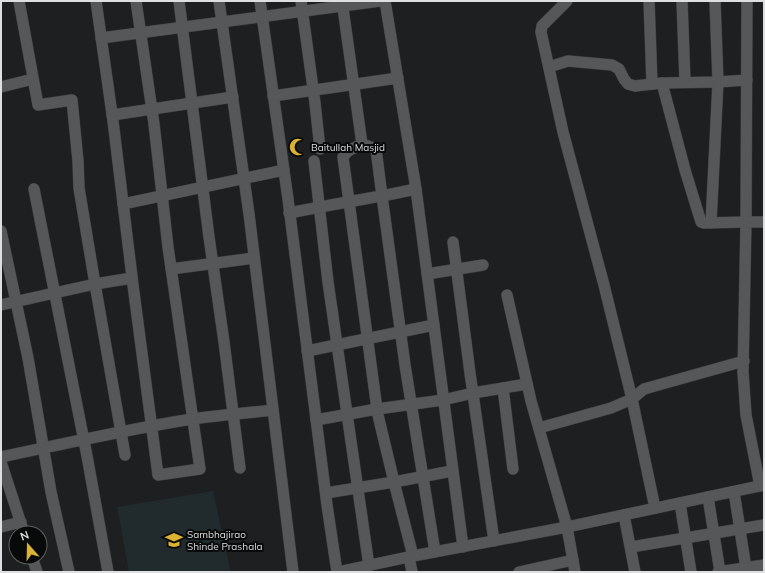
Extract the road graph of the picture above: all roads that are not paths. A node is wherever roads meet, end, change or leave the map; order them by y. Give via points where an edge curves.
1 (20, 1) edge
2 (96, 1) edge
3 (136, 1) edge
4 (179, 1) edge
5 (218, 1) edge
6 (260, 1) edge
7 (380, 1) edge
8 (386, 1) edge
9 (567, 1) edge
10 (649, 1) edge
11 (682, 1) edge
12 (715, 1) edge
13 (747, 1) edge
14 (342, 4) edge
15 (302, 6) edge
16 (262, 17) junction
17 (221, 22) junction
18 (182, 28) junction
19 (141, 33) junction
20 (101, 38) junction
21 (549, 67) junction
22 (398, 78) junction
23 (33, 79) junction
24 (747, 80) junction
25 (685, 82) junction
26 (718, 82) junction
27 (353, 84) junction
28 (657, 84) junction
29 (1, 87) edge
30 (314, 90) junction
31 (273, 96) junction
32 (233, 97) junction
33 (192, 103) junction
34 (152, 109) junction
35 (112, 115) junction
36 (362, 144) junction
37 (320, 149) dead end
38 (314, 161) dead end
39 (284, 170) junction
40 (244, 178) junction
41 (203, 187) junction
42 (34, 189) dead end
43 (416, 189) junction
44 (162, 196) junction
45 (382, 196) junction
46 (349, 202) junction
47 (123, 204) junction
48 (320, 207) junction
49 (289, 212) junction
50 (746, 222) junction
51 (764, 222) edge
52 (712, 223) junction
53 (1, 231) edge
54 (453, 242) dead end
55 (254, 258) junction
56 (213, 264) junction
57 (483, 265) dead end
58 (171, 269) junction
59 (456, 270) junction
60 (427, 274) junction
61 (132, 278) junction
62 (95, 284) junction
63 (55, 293) junction
64 (507, 295) dead end
65 (16, 301) junction
66 (1, 304) edge
67 (434, 325) junction
68 (401, 332) junction
69 (367, 339) junction
70 (337, 345) junction
71 (307, 351) junction
72 (744, 361) junction
73 (527, 384) junction
74 (503, 388) junction
75 (473, 393) junction
76 (632, 399) junction
77 (443, 400) junction
78 (412, 404) junction
79 (377, 409) junction
80 (273, 410) junction
81 (234, 414) junction
82 (347, 414) junction
83 (193, 419) junction
84 (316, 420) junction
85 (151, 426) junction
86 (539, 428) junction
87 (121, 432) junction
88 (84, 439) junction
89 (44, 448) junction
90 (125, 455) dead end
91 (1, 456) edge
92 (1, 462) edge
93 (240, 468) dead end
94 (513, 469) dead end
95 (452, 471) junction
96 (423, 477) junction
97 (394, 482) junction
98 (762, 486) edge
99 (358, 488) junction
100 (734, 492) junction
101 (326, 493) junction
102 (708, 497) junction
103 (680, 503) junction
104 (655, 508) junction
105 (624, 515) junction
106 (21, 522) junction
107 (22, 525) edge
108 (764, 525) edge
109 (566, 527) junction
110 (1, 528) edge
111 (740, 529) junction
112 (714, 533) junction
113 (686, 538) junction
114 (494, 541) junction
115 (463, 547) junction
116 (631, 547) junction
117 (435, 552) junction
118 (411, 557) junction
119 (573, 560) junction
120 (764, 565) edge
121 (369, 566) junction
122 (746, 568) junction
123 (543, 570) edge
124 (69, 572) edge
125 (108, 572) edge
126 (293, 572) edge
127 (340, 572) edge
128 (412, 572) edge
129 (519, 572) edge
130 (575, 572) edge
131 (636, 572) edge
132 (691, 572) edge
133 (719, 572) edge

1 - 23 street
2 - 20 street
3 - 19 street
4 - 18 street
5 - 17 street
6 - 16 street
7 - 14 street
8 - 22 street
9 - 21 street via 542,26
10 - 28 street
11 - 25 street
12 - 26 street
13 - 24 street
14 - 15 street
14 - 27 street
15 - 16 street
15 - 30 street
16 - 17 street
16 - 31 street
17 - 18 street
17 - 32 street
18 - 19 street
18 - 33 street
19 - 20 street
19 - 34 street
20 - 35 street
21 - 28 street via 568,61 612,65 619,69 628,84
21 - 76 street
22 - 27 street
22 - 43 street
23 - 29 street
23 - 62 street via 38,105 72,100 79,188
24 - 26 street
24 - 50 street
25 - 26 street
25 - 28 street
26 - 52 street
27 - 30 street
27 - 36 street
28 - 52 street via 701,222
30 - 31 street
30 - 37 street
31 - 39 street
32 - 33 street
32 - 40 street
33 - 34 street
33 - 41 street
34 - 35 street
34 - 44 street
35 - 47 street
36 - 45 street via 376,149
36 - 46 street via 348,151 343,157
38 - 48 street
39 - 40 street
39 - 49 street
40 - 41 street
40 - 55 street
41 - 44 street
41 - 56 street
42 - 63 street
43 - 45 street
43 - 60 street
44 - 47 street
44 - 58 street
45 - 46 street
45 - 68 street
46 - 48 street
46 - 69 street
47 - 61 street
48 - 49 street
48 - 70 street
49 - 71 street
50 - 51 street
50 - 52 street
50 - 72 street
53 - 65 street
54 - 59 street
55 - 56 street
55 - 80 street
56 - 58 street
56 - 81 street
57 - 59 street
58 - 83 street
59 - 60 street
59 - 75 street
60 - 67 street
61 - 62 street
61 - 85 street
62 - 63 street
62 - 87 street
63 - 65 street
63 - 88 street
64 - 73 street
65 - 66 street
65 - 89 street
67 - 68 street
67 - 77 street
68 - 69 street
68 - 78 street
69 - 70 street
69 - 79 street
70 - 71 street
70 - 82 street
71 - 84 street
72 - 76 street via 644,389
72 - 98 street via 746,415
73 - 74 street
73 - 86 street
74 - 75 street
74 - 94 street
75 - 77 street
75 - 114 street
76 - 86 street via 611,408
76 - 104 street
77 - 78 street
77 - 95 street
78 - 79 street
78 - 96 street
79 - 82 street
79 - 97 street
80 - 81 street
80 - 126 street
81 - 83 street
81 - 93 street
82 - 84 street
82 - 99 street
83 - 85 street
83 - 85 street via 200,469 158,475
84 - 101 street
85 - 87 street
86 - 109 street
87 - 88 street
87 - 90 street
88 - 89 street
88 - 125 street
89 - 91 street
89 - 124 street
92 - 106 street
95 - 96 street
95 - 115 street
96 - 97 street
96 - 117 street
97 - 99 street
97 - 118 street
98 - 100 street
99 - 101 street
99 - 121 street
100 - 102 street
100 - 111 street
101 - 127 street
102 - 103 street
102 - 112 street
103 - 104 street
103 - 113 street
104 - 105 street
105 - 109 street
105 - 116 street
106 - 107 street
106 - 110 street
108 - 111 street
109 - 114 street
109 - 119 street
111 - 112 street
111 - 122 street
112 - 113 street
112 - 133 street
113 - 116 street
113 - 132 street
114 - 115 street
115 - 117 street
116 - 131 street
117 - 118 street
118 - 121 street
118 - 128 street
119 - 123 street
119 - 130 street
120 - 122 street
121 - 127 street
122 - 133 street
123 - 129 street

